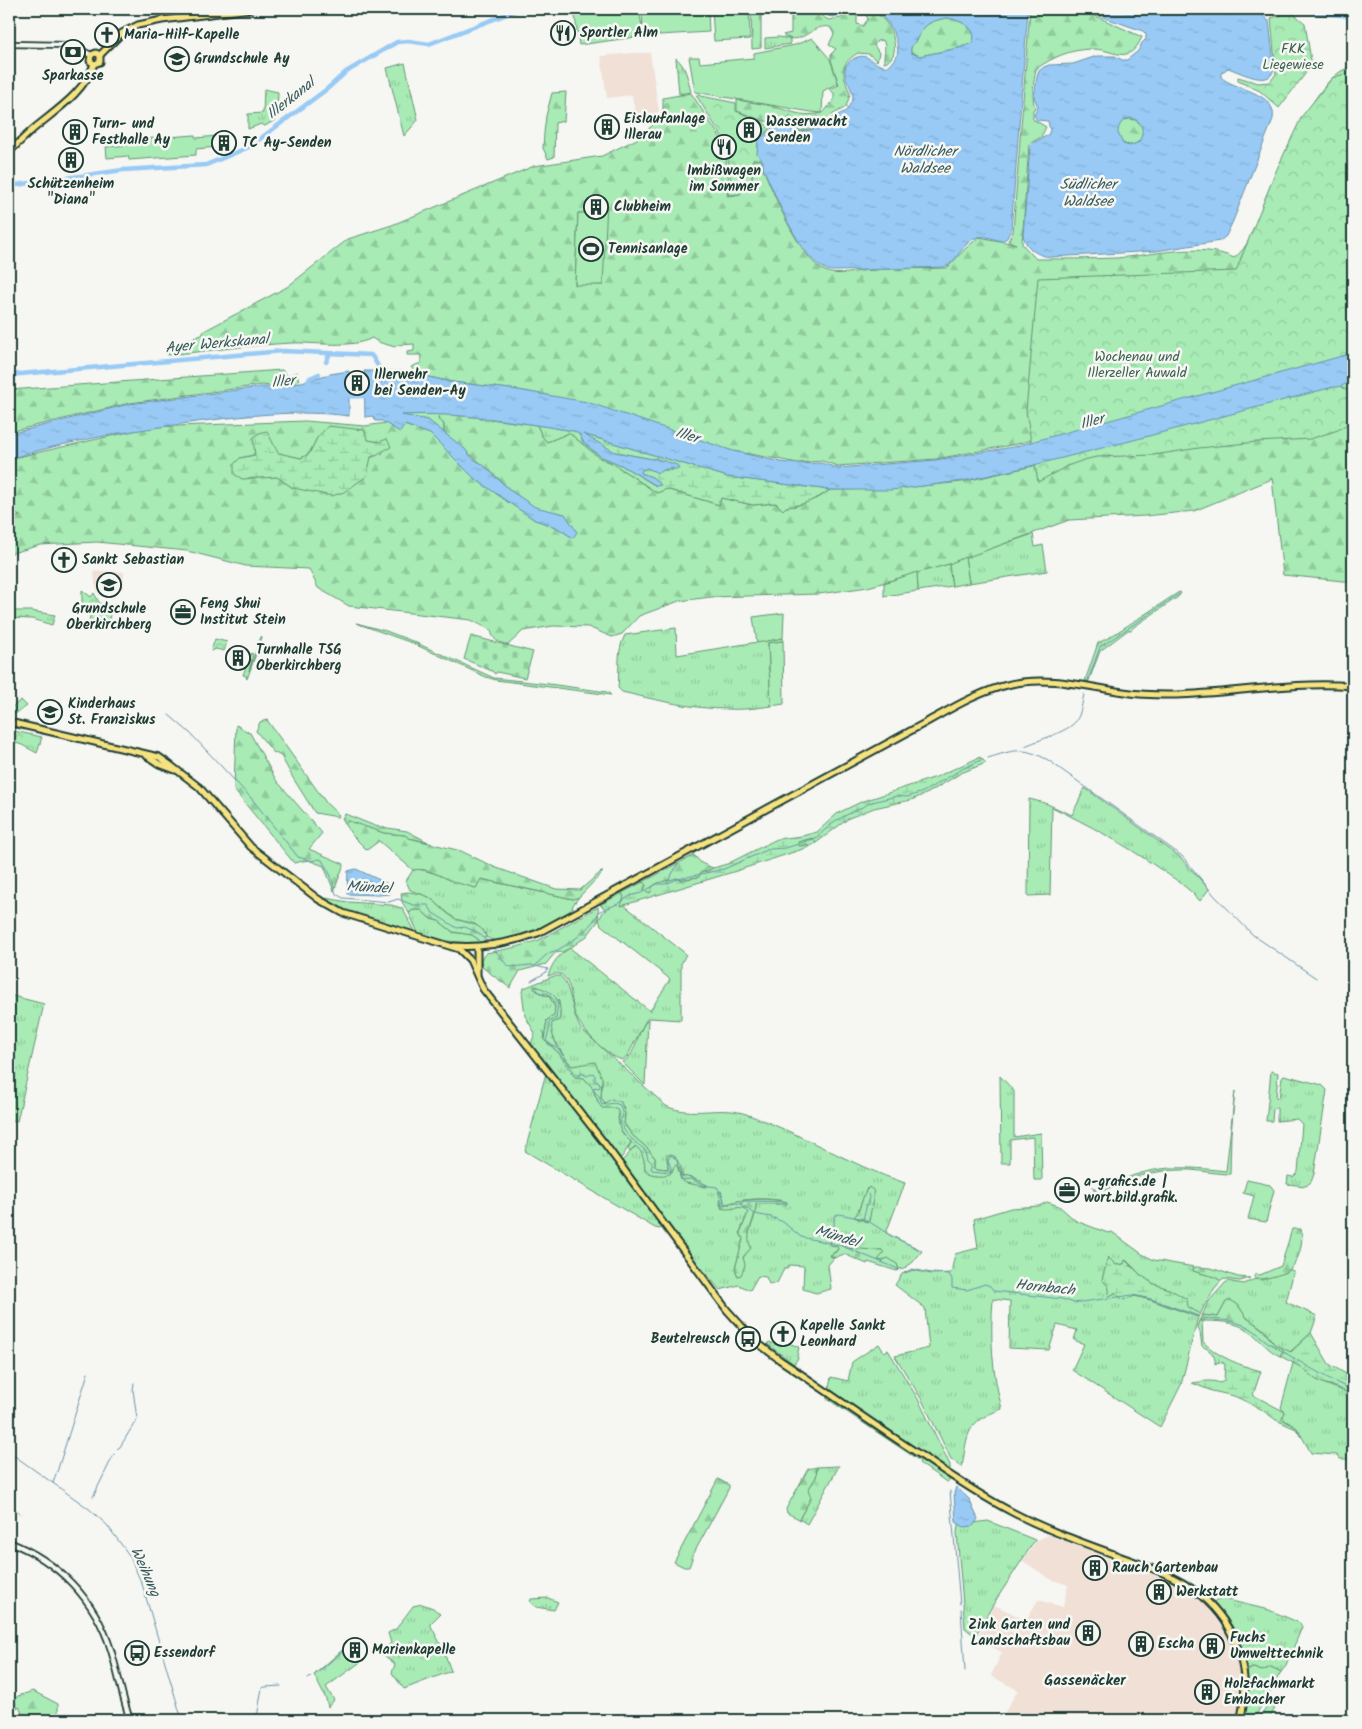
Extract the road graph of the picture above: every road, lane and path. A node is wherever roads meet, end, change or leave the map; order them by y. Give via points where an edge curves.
1 (251, 9) edge
2 (9, 44) edge
3 (91, 55) junction
4 (100, 55) junction
5 (94, 64) junction
6 (9, 152) edge
7 (1353, 686) edge
8 (9, 722) edge
9 (449, 946) junction
10 (477, 947) junction
11 (470, 960) junction
12 (477, 977) junction
13 (9, 1542) edge
14 (130, 1720) edge
15 (1240, 1720) edge

1 - 4 main road via 138,25 122,34
2 - 3 street via 67,44
3 - 4 main road
3 - 5 main road
4 - 5 main road via 100,62
5 - 6 main road via 76,93
7 - 10 main road via 1304,685 1158,696 1044,681 991,689 538,933
8 - 9 main road via 159,758 212,799 252,847 318,899 343,913
9 - 10 main road
9 - 11 main road via 459,949
10 - 11 main road
10 - 12 main road
11 - 12 main road
12 - 15 main road via 493,1003 571,1099 748,1335 988,1500 1048,1529 1172,1577 1199,1594 1209,1602 1230,1631 1239,1654 1244,1685
13 - 14 street via 52,1566 87,1601 110,1648

